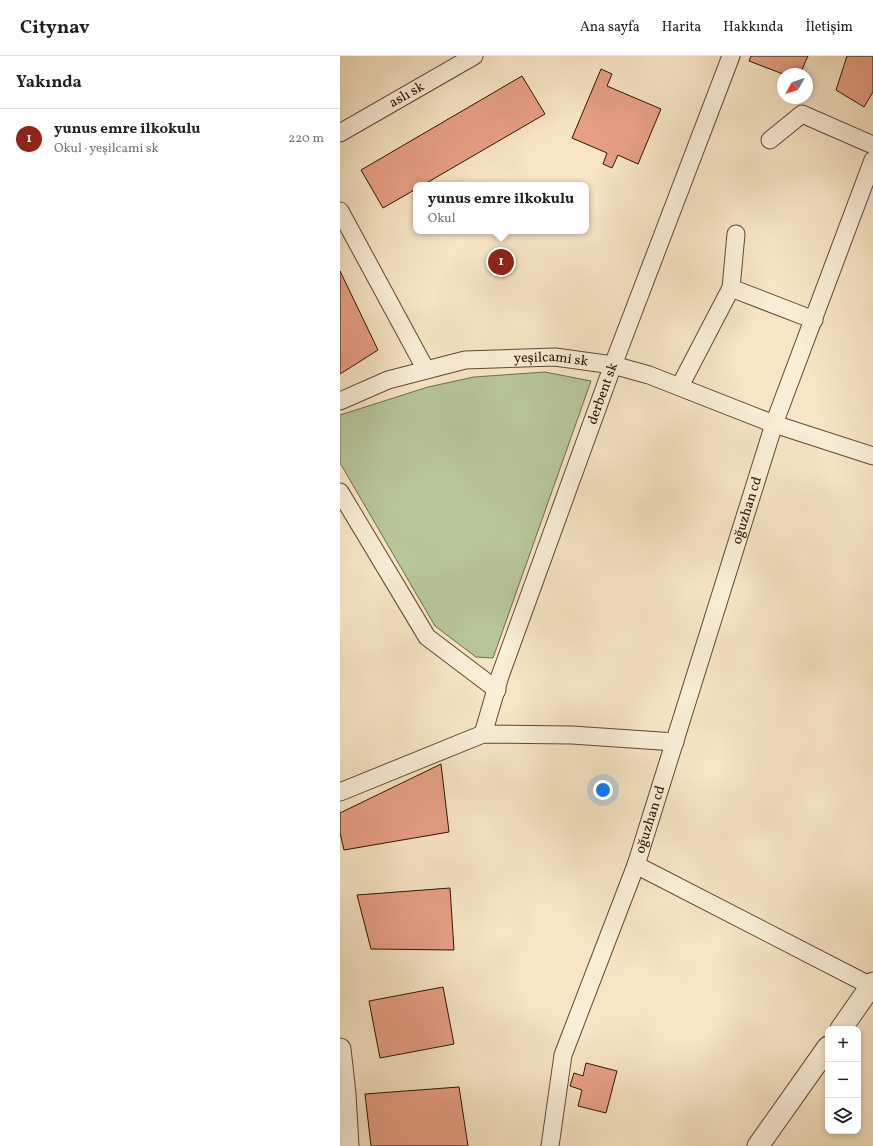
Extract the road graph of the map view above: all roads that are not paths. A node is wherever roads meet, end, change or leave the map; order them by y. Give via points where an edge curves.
1 (474, 56) edge
2 (731, 56) edge
3 (340, 134) edge
4 (770, 140) dead end
5 (873, 145) edge
6 (873, 160) edge
7 (340, 211) edge
8 (736, 234) dead end
9 (731, 288) junction
10 (814, 320) junction
11 (613, 365) junction
12 (426, 370) junction
13 (680, 386) junction
14 (340, 401) edge
15 (774, 424) junction
16 (873, 456) edge
17 (340, 492) edge
18 (497, 690) junction
19 (484, 734) junction
20 (675, 742) junction
21 (340, 792) edge
22 (636, 865) junction
23 (872, 985) edge
24 (843, 1026) edge
25 (340, 1049) edge
26 (825, 1051) edge
27 (348, 1146) edge
28 (550, 1146) edge
29 (758, 1146) edge

1 - 3 street, aslı sk
2 - 11 street, derbent sk
4 - 5 street via 802,114
6 - 10 street, oğuzhan cd
7 - 12 street
8 - 9 street
9 - 10 street
9 - 13 street
10 - 15 street, oğuzhan cd
11 - 12 street, yeşilcami sk via 540,357 465,360
11 - 13 street, yeşilcami sk via 649,374
11 - 18 street, derbent sk
12 - 14 street, yeşilcami sk via 388,380
13 - 15 street, yeşilcami sk
15 - 16 street, yeşilcami sk
15 - 20 street, oğuzhan cd
17 - 18 street via 427,637
18 - 19 street, derbent sk
19 - 20 street via 572,735
19 - 21 street
20 - 22 street, oğuzhan cd
22 - 23 street
22 - 28 street, oğuzhan cd via 563,1055
23 - 24 street
25 - 27 street
26 - 29 street

